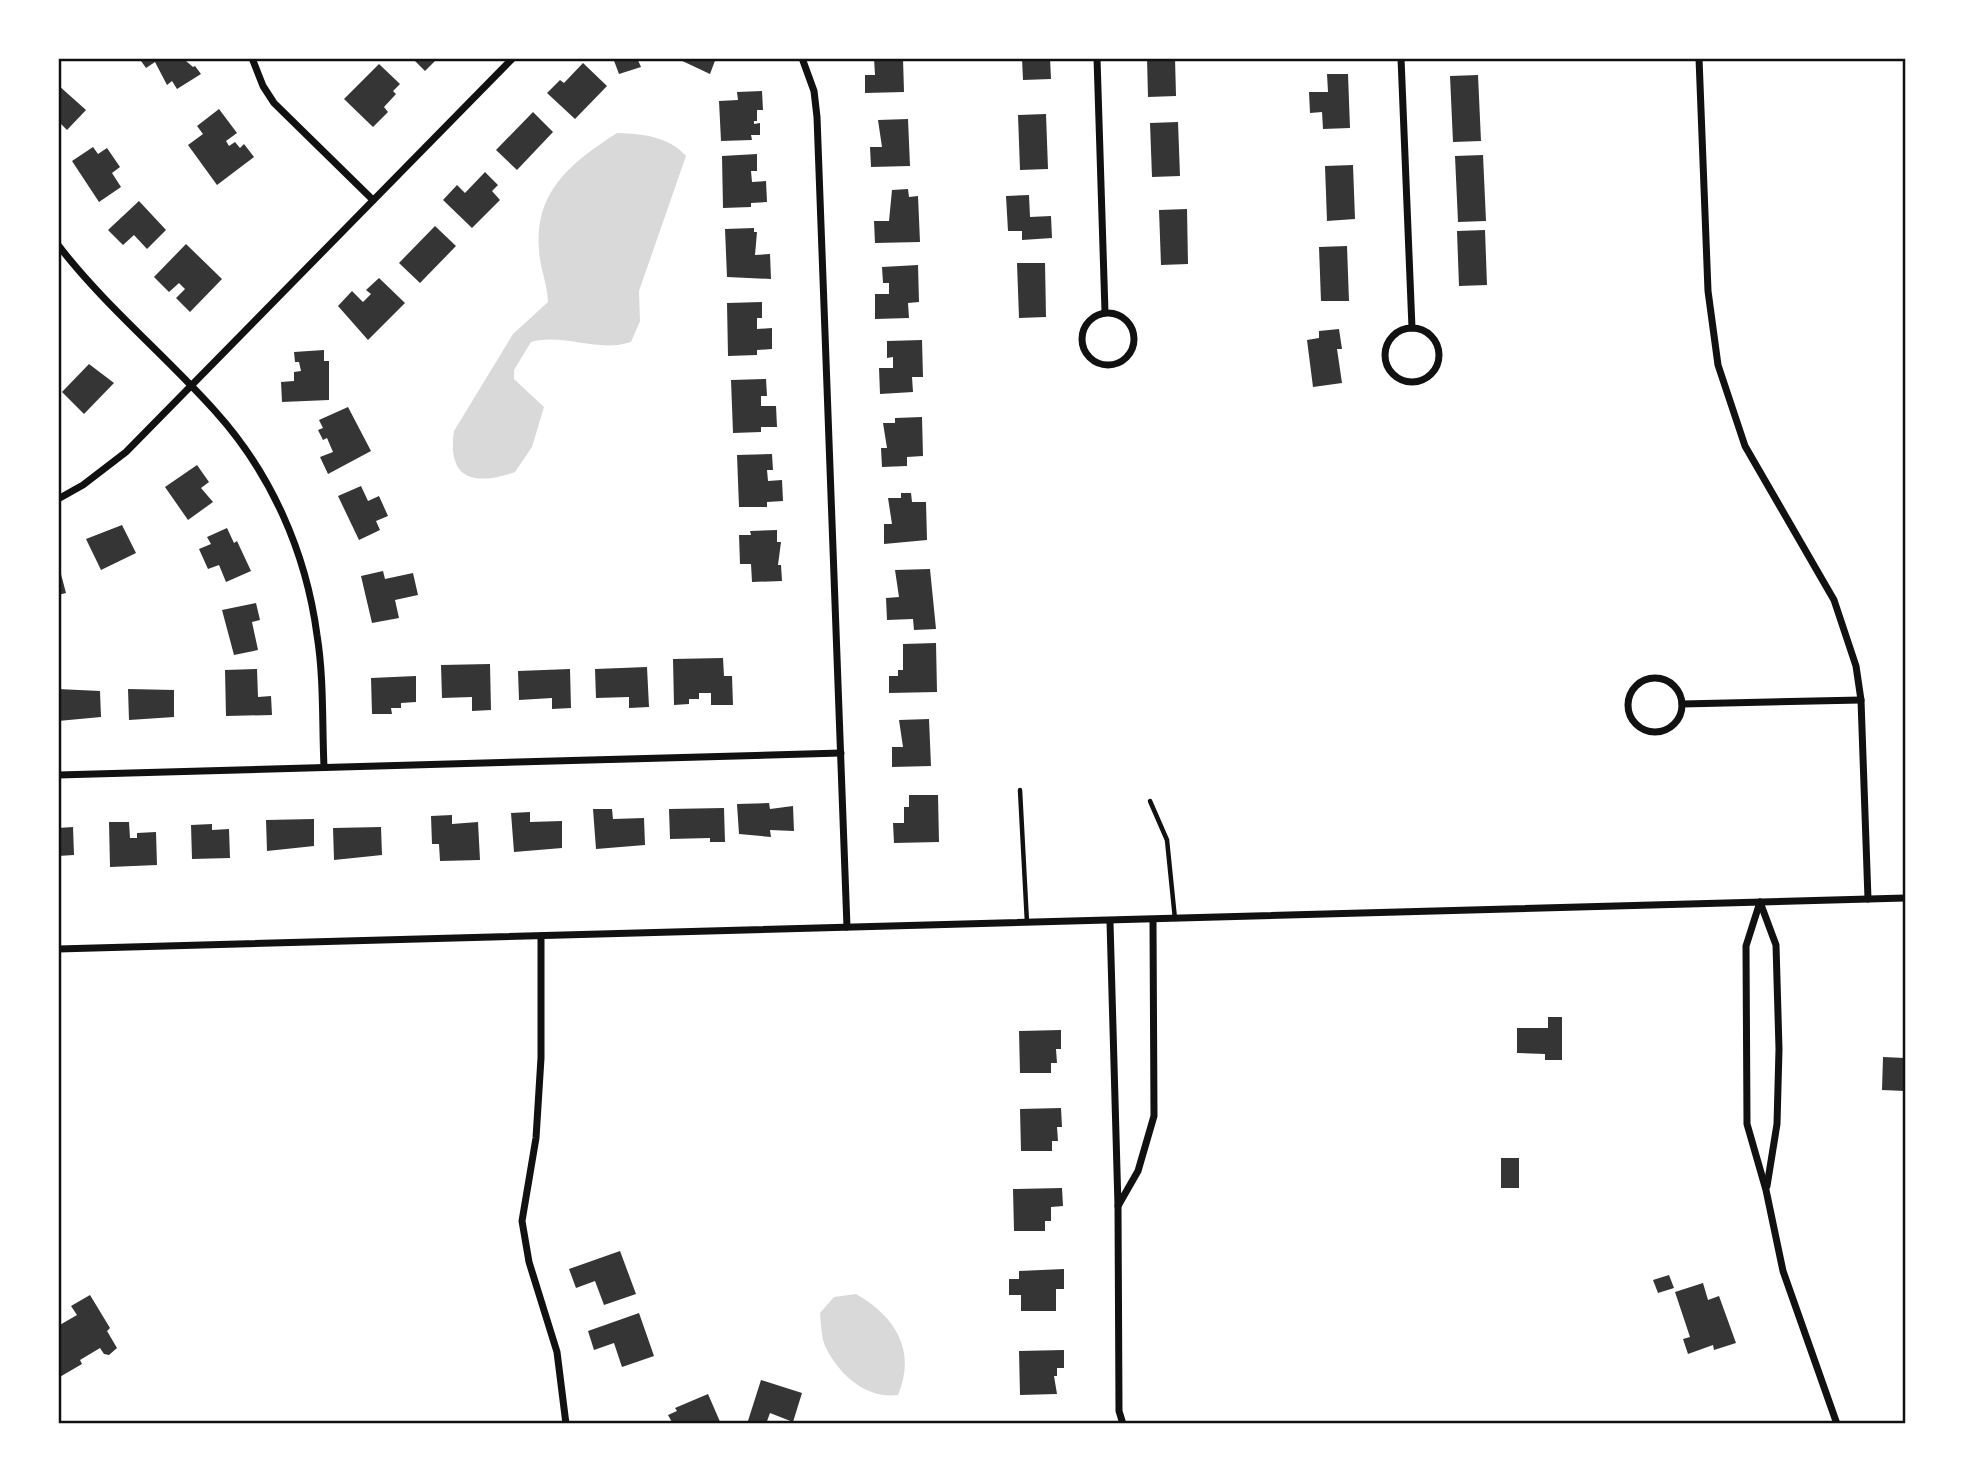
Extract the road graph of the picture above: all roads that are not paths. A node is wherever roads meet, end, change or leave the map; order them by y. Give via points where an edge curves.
1 (252, 58) edge
2 (513, 58) edge
3 (802, 58) edge
4 (1097, 58) edge
5 (1401, 58) edge
6 (1699, 58) edge
7 (373, 200) junction
8 (58, 245) edge
9 (1105, 312) junction
10 (1412, 328) junction
11 (191, 385) junction
12 (58, 499) edge
13 (1861, 700) junction
14 (1682, 704) junction
15 (841, 753) junction
16 (324, 767) junction
17 (58, 775) edge
18 (1020, 790) dead end
19 (1150, 801) dead end
20 (1905, 898) edge
21 (1868, 899) junction
22 (1760, 902) junction
23 (1175, 920) junction
24 (1153, 921) junction
25 (1110, 922) junction
26 (1027, 924) junction
27 (847, 927) junction
28 (541, 936) junction
29 (58, 949) edge
30 (1766, 1190) junction
31 (1118, 1206) junction
32 (566, 1424) edge
33 (1123, 1424) edge
34 (1838, 1424) edge

1 - 7 street via 274,103
2 - 7 street
3 - 15 street via 817,117
4 - 9 street
5 - 10 street
6 - 13 street via 1709,291 1717,365 1745,446 1834,600 1856,666
7 - 11 street
8 - 11 street via 97,292
9 - 9 street via 1084,326 1081,342 1089,358 1115,364 1129,354 1134,338 1128,322
10 - 10 street via 1389,339 1385,356 1391,373 1407,381 1432,373 1439,357 1434,340
11 - 12 street via 112,465
11 - 16 street via 256,466 296,547 318,635
13 - 14 street
13 - 21 street
14 - 14 street via 1670,683 1654,678 1631,691 1628,710 1637,726 1654,732 1676,721
15 - 16 street
15 - 27 street
16 - 17 street
18 - 26 lane
19 - 23 lane via 1167,841
20 - 21 street
21 - 22 street
22 - 23 street
22 - 30 street via 1776,945 1779,1049 1777,1124
22 - 30 street via 1746,946 1747,1125
23 - 24 street
24 - 25 street
24 - 31 street via 1154,1116 1138,1171
25 - 26 street
25 - 31 street
26 - 27 street
27 - 28 street
28 - 29 street
28 - 32 street via 536,1138 522,1221 529,1262 557,1352
30 - 34 street via 1783,1271
31 - 33 street via 1119,1410

